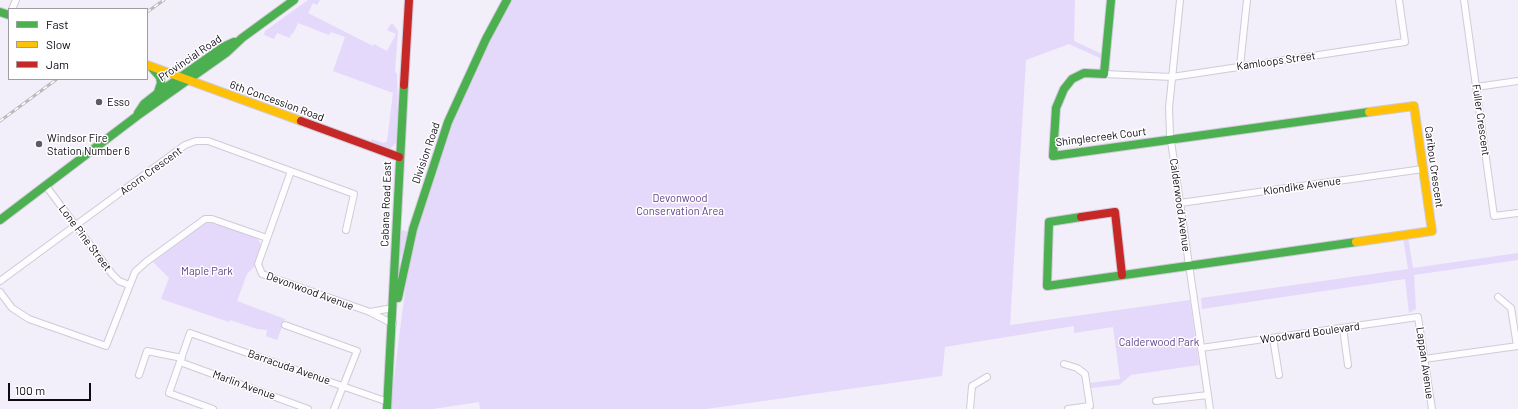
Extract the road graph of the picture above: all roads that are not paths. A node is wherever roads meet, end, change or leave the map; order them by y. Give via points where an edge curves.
1 (294, 0) edge
2 (409, 0) edge
3 (508, 0) edge
4 (1111, 0) edge
5 (1180, 0) edge
6 (1247, 0) edge
7 (1399, 0) edge
8 (1464, 0) edge
9 (242, 38) junction
10 (149, 66) edge
11 (1240, 66) junction
12 (1104, 74) junction
13 (1172, 77) junction
14 (179, 78) junction
15 (188, 80) junction
16 (1518, 81) edge
17 (1476, 87) junction
18 (158, 93) junction
19 (137, 116) junction
20 (1171, 140) junction
21 (399, 157) junction
22 (1423, 169) junction
23 (291, 171) junction
24 (46, 186) junction
25 (1180, 203) junction
26 (1518, 213) edge
27 (0, 220) edge
28 (75, 226) junction
29 (346, 230) dead end
30 (267, 238) junction
31 (1189, 266) junction
32 (1122, 275) junction
33 (0, 281) edge
34 (129, 285) junction
35 (0, 292) edge
36 (1498, 297) dead end
37 (393, 308) junction
38 (370, 312) junction
39 (1418, 317) joint
40 (393, 324) junction
41 (285, 325) dead end
42 (1343, 328) junction
43 (1273, 338) junction
44 (1517, 346) edge
45 (1201, 348) junction
46 (1424, 359) junction
47 (181, 360) junction
48 (1064, 364) dead end
49 (1348, 365) dead end
50 (1279, 374) dead end
51 (139, 375) dead end
52 (987, 377) dead end
53 (343, 386) junction
54 (1208, 395) junction
55 (1156, 402) dead end
56 (387, 405) edge
57 (213, 409) edge
58 (308, 409) edge
59 (334, 409) edge
60 (970, 409) edge
61 (1068, 409) edge
62 (1210, 409) edge
63 (1432, 409) edge

1 - 9 street, Provincial Road
2 - 21 street, Cabana Road East
3 - 40 street, Division Road via 486,39 448,122 432,166 413,229
4 - 12 street
5 - 13 street, Calderwood Avenue
6 - 11 street
7 - 11 street, Kamloops Street via 1405,42
8 - 17 street, Fuller Crescent
9 - 14 street, Provincial Road
9 - 15 street, Provincial Road via 226,53
10 - 14 street, 6th Concession Road
10 - 18 street via 160,77
11 - 13 street, Kamloops Street
12 - 13 street, Kamloops Street
12 - 20 street, Shinglecreek Court via 1084,73 1072,79 1064,89 1056,108 1053,156
13 - 20 street, Calderwood Avenue via 1169,108
14 - 15 street, 6th Concession Road
14 - 18 street, Provincial Road
15 - 19 street, Provincial Road
15 - 21 street, 6th Concession Road
16 - 17 street
17 - 26 street, Fuller Crescent via 1494,216
18 - 19 street, Provincial Road via 144,104
19 - 24 street, Provincial Road
20 - 22 street, Caribou Crescent via 1414,106
20 - 25 street, Calderwood Avenue
21 - 37 street, Cabana Road East
22 - 25 street, Klondike Avenue
22 - 31 street, Caribou Crescent via 1432,231
23 - 28 street, Acorn Crescent via 208,141 196,141 185,145
23 - 29 street, Acorn Crescent via 354,194
23 - 30 street, Devonwood Avenue
24 - 27 street, Provincial Road
24 - 28 street, Lone Pine Street
25 - 31 street, Calderwood Avenue
28 - 33 street, Acorn Crescent
28 - 34 street, Lone Pine Street via 112,274 119,281
30 - 34 street via 212,219 205,219 146,262 135,272
30 - 38 street, Devonwood Avenue via 258,264 262,274
31 - 32 street
31 - 45 street, Calderwood Avenue
32 - 32 street via 1115,212 1049,222 1047,286
34 - 35 street via 106,346 24,317 12,308
36 - 44 street via 1511,308
37 - 38 street, Devonwood Avenue
37 - 40 street, Cabana Road East
38 - 40 street, Devonwood Avenue
39 - 42 street, Woodward Boulevard
39 - 46 street, Lappan Avenue
40 - 56 street, Cabana Road East
41 - 53 street via 357,351
42 - 43 street, Woodward Boulevard
42 - 49 street
43 - 45 street, Woodward Boulevard
43 - 50 street
44 - 46 street
45 - 54 street, Calderwood Avenue
46 - 63 street, Lappan Avenue
47 - 51 street, Marlin Avenue via 147,352
47 - 53 street, Barracuda Avenue via 190,333
47 - 57 street via 169,393
47 - 58 street, Marlin Avenue
48 - 61 street via 1085,374 1090,406
52 - 60 street via 972,386
53 - 56 street, Barracuda Avenue
53 - 59 street
54 - 55 street
54 - 62 street, Calderwood Avenue

